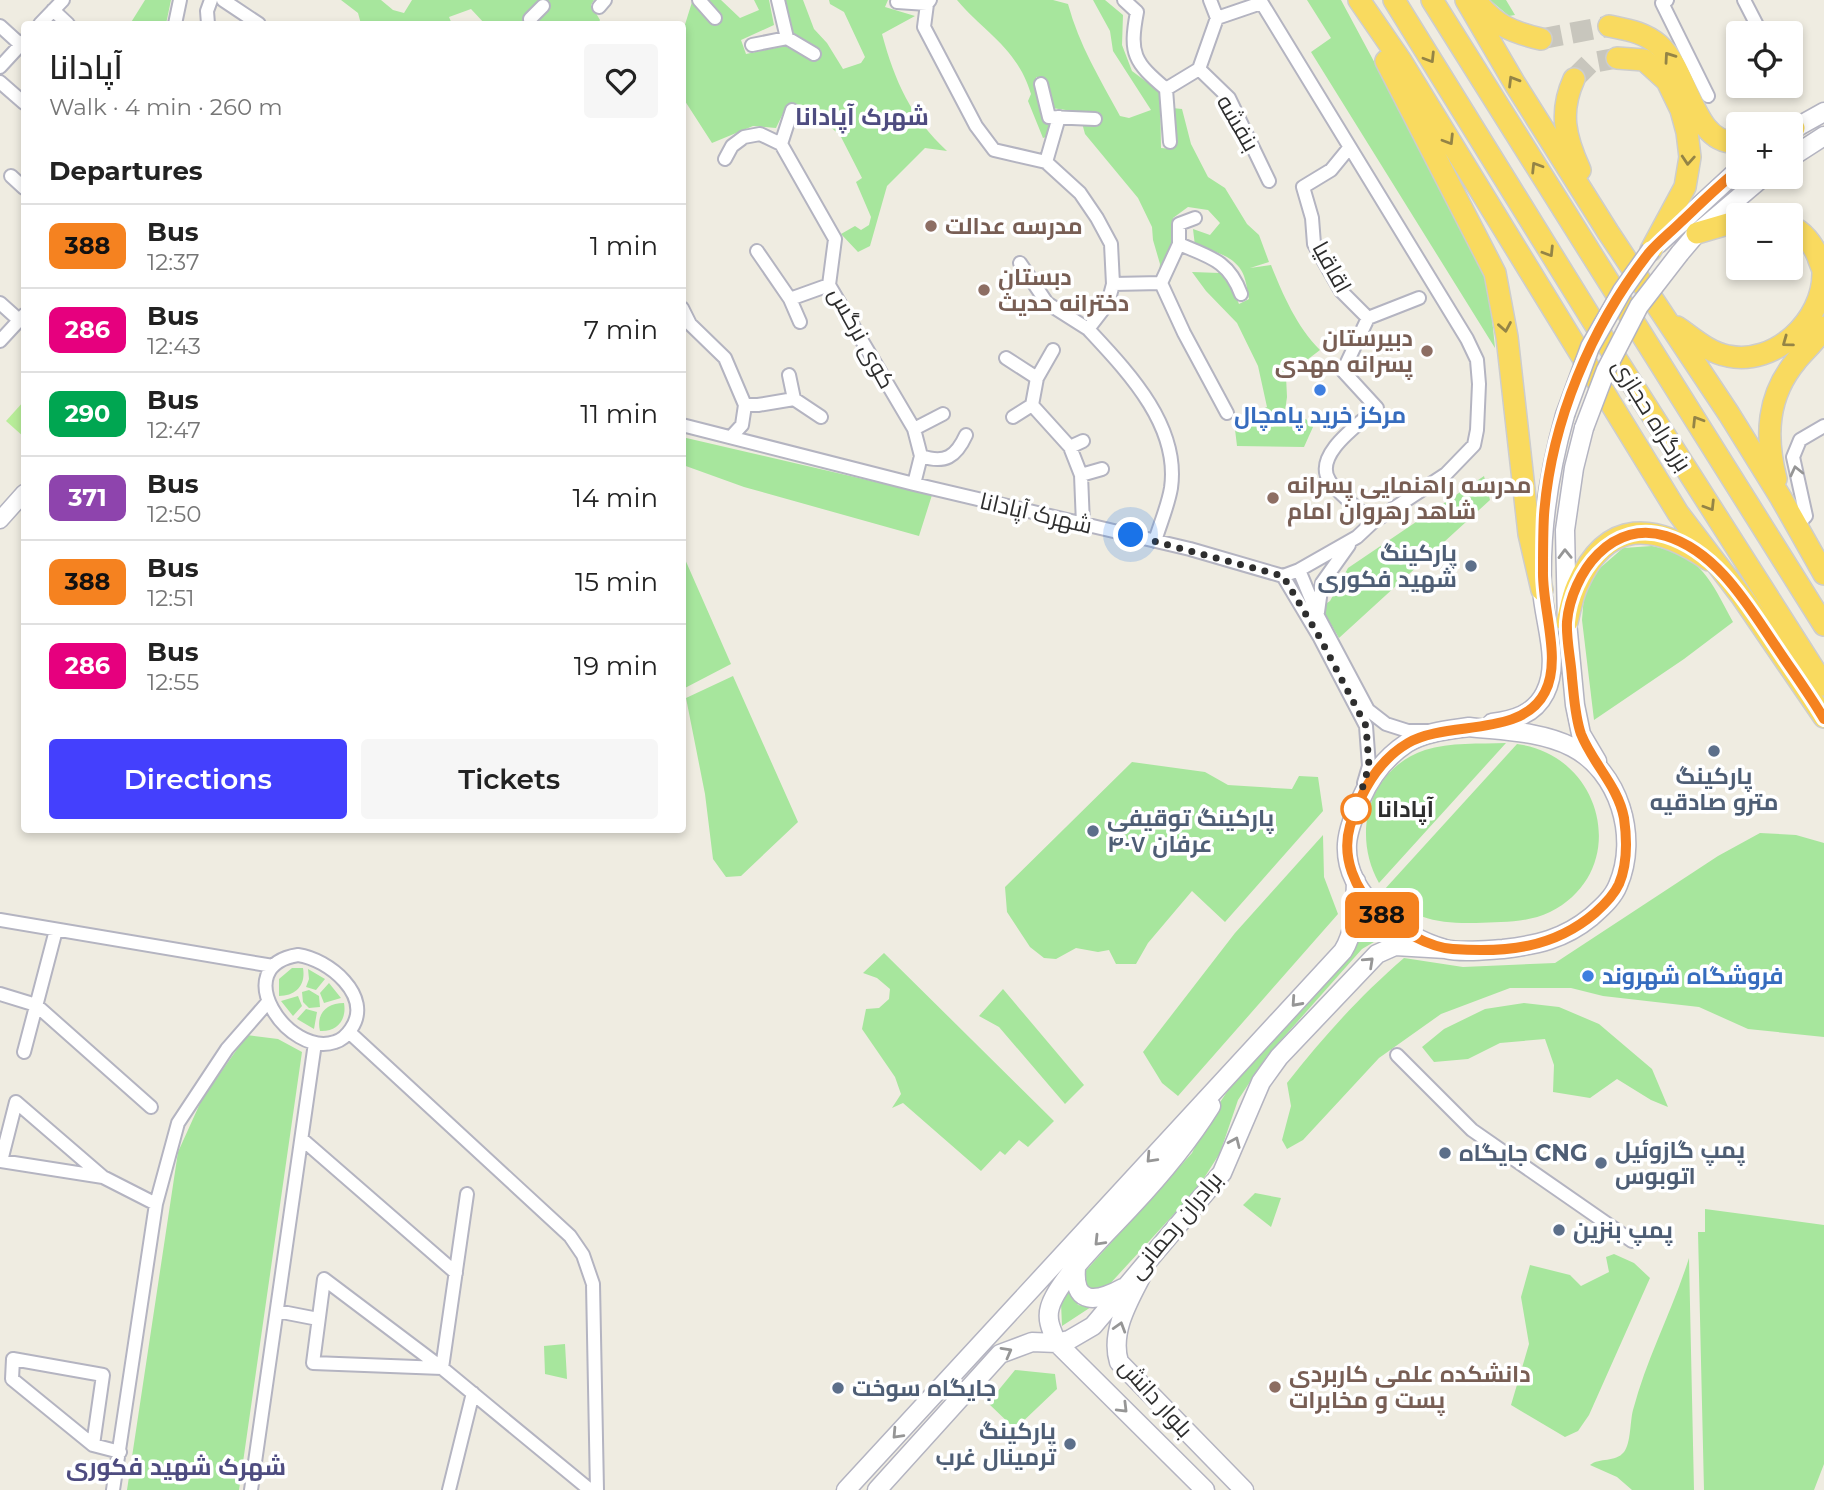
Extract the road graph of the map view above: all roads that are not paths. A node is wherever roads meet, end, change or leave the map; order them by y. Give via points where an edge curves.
1 (62, 0) edge
2 (180, 0) edge
3 (211, 0) edge
4 (223, 0) edge
5 (699, 0) edge
6 (778, 0) edge
7 (1124, 0) edge
8 (1210, 0) edge
9 (1357, 0) edge
10 (1394, 0) edge
11 (1432, 0) edge
12 (1466, 0) edge
13 (1475, 0) edge
14 (1744, 0) edge
15 (1260, 1) edge
16 (1665, 1) edge
17 (897, 2) dead end
18 (928, 2) edge
19 (543, 6) dead end
20 (53, 10) junction
21 (715, 18) dead end
22 (1217, 18) junction
23 (43, 21) edge
24 (65, 21) edge
25 (176, 21) edge
26 (208, 21) edge
27 (254, 21) edge
28 (530, 21) edge
29 (1755, 21) edge
30 (0, 26) edge
31 (1609, 26) tunnel mouth
32 (787, 38) junction
33 (1541, 38) tunnel mouth
34 (21, 42) edge
35 (21, 45) edge
36 (752, 45) dead end
37 (814, 54) dead end
38 (1617, 58) tunnel mouth
39 (0, 67) edge
40 (1199, 69) junction
41 (1574, 79) tunnel mouth
42 (0, 82) edge
43 (1041, 84) dead end
44 (1166, 89) junction
45 (1708, 96) dead end
46 (21, 100) edge
47 (792, 110) dead end
48 (1824, 112) edge
49 (1059, 117) junction
50 (1095, 119) dead end
51 (1803, 123) edge
52 (1824, 136) edge
53 (1726, 141) edge
54 (1170, 142) dead end
55 (781, 144) junction
56 (1349, 148) junction
57 (1803, 150) edge
58 (724, 159) dead end
59 (1046, 162) junction
60 (11, 176) dead end
61 (1269, 181) dead end
62 (1726, 181) edge
63 (21, 185) edge
64 (1749, 189) edge
65 (1195, 218) dead end
66 (1726, 225) edge
67 (1608, 232) junction
68 (1697, 233) junction
69 (1803, 235) edge
70 (1180, 244) junction
71 (1651, 250) junction
72 (757, 251) dead end
73 (1020, 263) dead end
74 (1161, 283) junction
75 (1113, 284) junction
76 (829, 285) junction
77 (1241, 294) dead end
78 (1419, 298) dead end
79 (790, 299) junction
80 (0, 303) edge
81 (686, 316) edge
82 (21, 317) edge
83 (1368, 318) junction
84 (21, 319) edge
85 (1668, 321) junction
86 (800, 322) dead end
87 (1824, 327) edge
88 (1088, 329) junction
89 (0, 341) edge
90 (1053, 350) dead end
91 (1006, 358) dead end
92 (1617, 360) junction
93 (789, 375) dead end
94 (1037, 378) junction
95 (794, 399) junction
96 (746, 405) junction
97 (1032, 405) junction
98 (1227, 413) dead end
99 (943, 414) dead end
100 (1729, 414) junction
101 (821, 417) dead end
102 (1013, 417) dead end
103 (686, 426) edge
104 (1824, 426) edge
105 (914, 429) junction
106 (966, 435) dead end
107 (731, 437) junction
108 (1083, 441) dead end
109 (1070, 447) junction
110 (922, 456) junction
111 (1102, 469) dead end
112 (1081, 475) junction
113 (914, 484) junction
114 (21, 496) edge
115 (1781, 498) junction
116 (0, 520) edge
117 (1373, 522) junction
118 (1083, 524) junction
119 (1796, 526) junction
120 (1357, 537) junction
121 (1155, 541) junction
122 (1707, 549) junction
123 (1299, 570) junction
124 (1824, 574) edge
125 (1283, 576) junction
126 (1796, 581) junction
127 (1542, 590) junction
128 (1742, 597) junction
129 (1318, 616) junction
130 (1567, 622) junction
131 (1824, 625) edge
132 (1822, 706) edge
133 (1469, 727) junction
134 (1439, 732) junction
135 (1601, 768) junction
136 (1357, 807) junction
137 (1356, 881) junction
138 (0, 920) edge
139 (56, 930) junction
140 (1446, 949) junction
141 (273, 967) junction
142 (0, 994) edge
143 (268, 1002) junction
144 (36, 1005) junction
145 (349, 1032) junction
146 (315, 1043) junction
147 (24, 1052) dead end
148 (1397, 1055) dead end
149 (1232, 1073) junction
150 (151, 1107) dead end
151 (303, 1140) junction
152 (103, 1177) junction
153 (467, 1194) dead end
154 (156, 1204) junction
155 (1632, 1241) dead end
156 (1155, 1252) junction
157 (1076, 1268) junction
158 (456, 1273) junction
159 (1124, 1287) junction
160 (277, 1311) junction
161 (318, 1319) junction
162 (1057, 1343) junction
163 (442, 1368) junction
164 (473, 1393) junction
165 (93, 1445) junction
166 (120, 1452) junction
167 (114, 1490) edge
168 (251, 1490) edge
169 (449, 1490) edge
170 (590, 1490) edge
171 (597, 1490) edge
172 (846, 1490) edge
173 (877, 1490) edge
174 (1205, 1490) edge
175 (1244, 1490) edge

1 - 20 street
2 - 25 street
3 - 26 street
4 - 27 street
5 - 21 street
6 - 32 street
7 - 44 street via 1137,12 1135,56 1146,73
8 - 22 street
9 -> 122 highway via 1401,61 1678,513
9 -> 127 highway via 1495,274 1507,337 1529,534
10 -> 92 highway, بزرگراه حجازی
126 -> 11 highway, بزرگراه حجازی
67 -> 12 highway
13 - 33 highway via 1504,28
14 - 29 street
15 - 22 street
15 - 56 street
16 - 45 street
17 - 18 street
18 - 59 street via 924,27 976,126 994,150
19 - 28 street
20 - 23 street
20 - 24 street
22 - 40 street
30 - 34 street
53 -> 31 highway via 1702,125 1682,76 1661,46 1638,31
32 - 36 street
32 - 37 street
35 - 39 street
38 -> 71 highway via 1644,60 1667,81 1687,132 1690,157 1685,187
40 - 44 street
40 - 61 street, بنفشه via 1229,98
41 - 67 highway via 1566,97 1564,121 1572,153
42 - 46 street
43 - 49 street via 1049,117
44 - 54 street
47 - 55 street
48 - 51 main road
49 - 50 street
49 - 59 street
52 - 57 main road
55 - 58 street via 760,134 744,137
55 - 76 street, کوی نرگس via 835,239
56 - 83 street, اقاقیا via 1331,170 1303,187 1314,244 1341,291
56 - 117 street via 1467,339 1477,360 1479,384 1474,445 1446,474
59 - 75 street via 1080,193 1097,218 1111,244
60 - 63 street
62 - 71 main road
64 - 68 main road
65 - 70 street via 1179,224
66 - 68 highway
67 - 85 highway
130 -> 68 main road, bridge via 1565,530 1584,428 1606,370 1639,306
69 -> 85 highway via 1813,246 1823,272 1821,299 1812,319 1780,348 1746,357 1727,356
70 - 74 street
70 - 77 street via 1223,264 1235,277
71 - 127 main road, bridge via 1590,347 1565,415 1544,511
72 - 79 street
73 - 88 street via 1048,303
74 - 75 street
74 - 98 street
75 - 88 street via 1108,303
76 - 79 street
76 - 105 street, کوی نرگس
78 - 83 street
79 - 86 street
80 - 82 street
81 - 96 street via 725,358
83 - 117 street via 1343,372 1377,408 1332,449 1325,464 1328,480
84 - 89 street
85 - 100 highway
87 - 115 highway via 1781,381 1772,404 1770,455
88 - 121 street via 1152,407 1169,445 1171,488
90 - 94 street
91 - 94 street
92 - 122 highway via 1647,437
92 -> 132 highway, بزرگراه حجازی
93 - 95 street
94 - 97 street
95 - 96 street
95 - 101 street
96 - 107 street via 742,425
97 - 102 street
97 - 109 street
99 - 105 street
100 - 115 highway
100 - 126 highway
103 - 107 street, شهرک آپادانا
119 -> 104 street via 1806,516 1793,457 1800,440
105 - 110 street, کوی نرگس
106 - 110 street via 950,456 937,461
107 - 113 street, شهرک آپادانا
108 - 109 street
109 - 112 street
110 - 113 street
111 - 112 street
112 - 118 street
113 - 118 street, شهرک آپادانا
114 - 116 street
115 - 119 highway
117 - 120 street
118 - 121 street, شهرک آپادانا
119 - 124 highway
120 - 123 street
120 - 129 street via 1322,583
121 - 125 street, شهرک آپادانا
122 - 128 highway
123 - 125 street
123 - 129 street
125 - 136 street via 1366,726 1369,766
126 - 131 highway, بزرگراه حجازی
127 - 133 main road via 1553,671 1544,695 1515,719
128 - 130 highway via 1710,561 1668,536 1644,531 1622,536 1595,556 1576,588
128 - 132 highway
129 - 134 street via 1368,710 1397,728
130 - 135 main road via 1581,734
133 - 134 main road
133 - 135 main road via 1546,738 1572,747
134 - 136 main road via 1409,742 1386,761 1370,779
135 - 140 main road, برادران رحمانی via 1617,795 1625,836 1619,884 1605,904 1576,928 1533,946
136 - 137 main road via 1347,843
137 - 140 main road via 1392,924
137 -> 149 main road via 1350,939
138 - 139 street
139 - 141 street
139 - 144 street
156 -> 140 main road, برادران رحمانی via 1222,1172 1261,1082 1279,1057 1363,968 1377,954 1395,946
141 - 143 street via 265,983
141 - 145 street via 298,955 335,972 349,987 357,1006
142 - 144 street
143 - 146 street via 287,1027
143 - 154 street via 227,1049 178,1123
144 - 147 street
144 - 150 street
145 - 146 street via 334,1042
145 - 171 street via 570,1236 583,1255 593,1284
146 - 151 street
148 - 155 street via 1472,1129
149 -> 157 main road via 1192,1137
149 -> 172 main road
151 - 158 street
151 - 160 street
152 - 152 street via 26,1111 16,1102 1,1161
152 - 154 street
153 - 158 street
154 - 166 street
156 - 159 main road, برادران رحمانی
175 -> 156 main road, بلوار دانش via 1119,1362 1120,1326
157 - 159 main road via 1075,1283 1081,1294 1092,1300
157 - 162 main road via 1050,1304 1050,1325
158 - 163 street
159 - 162 main road, برادران رحمانی via 1093,1326
160 - 161 street
160 - 168 street
161 - 163 street via 313,1363
161 - 163 street via 324,1279
173 -> 162 main road, برادران رحمانی via 1000,1354 1032,1342
162 -> 174 main road, بلوار دانش
163 - 164 street
164 - 169 street
164 - 170 street
165 - 165 street via 103,1375 13,1359 12,1379
165 - 166 street
166 - 167 street

